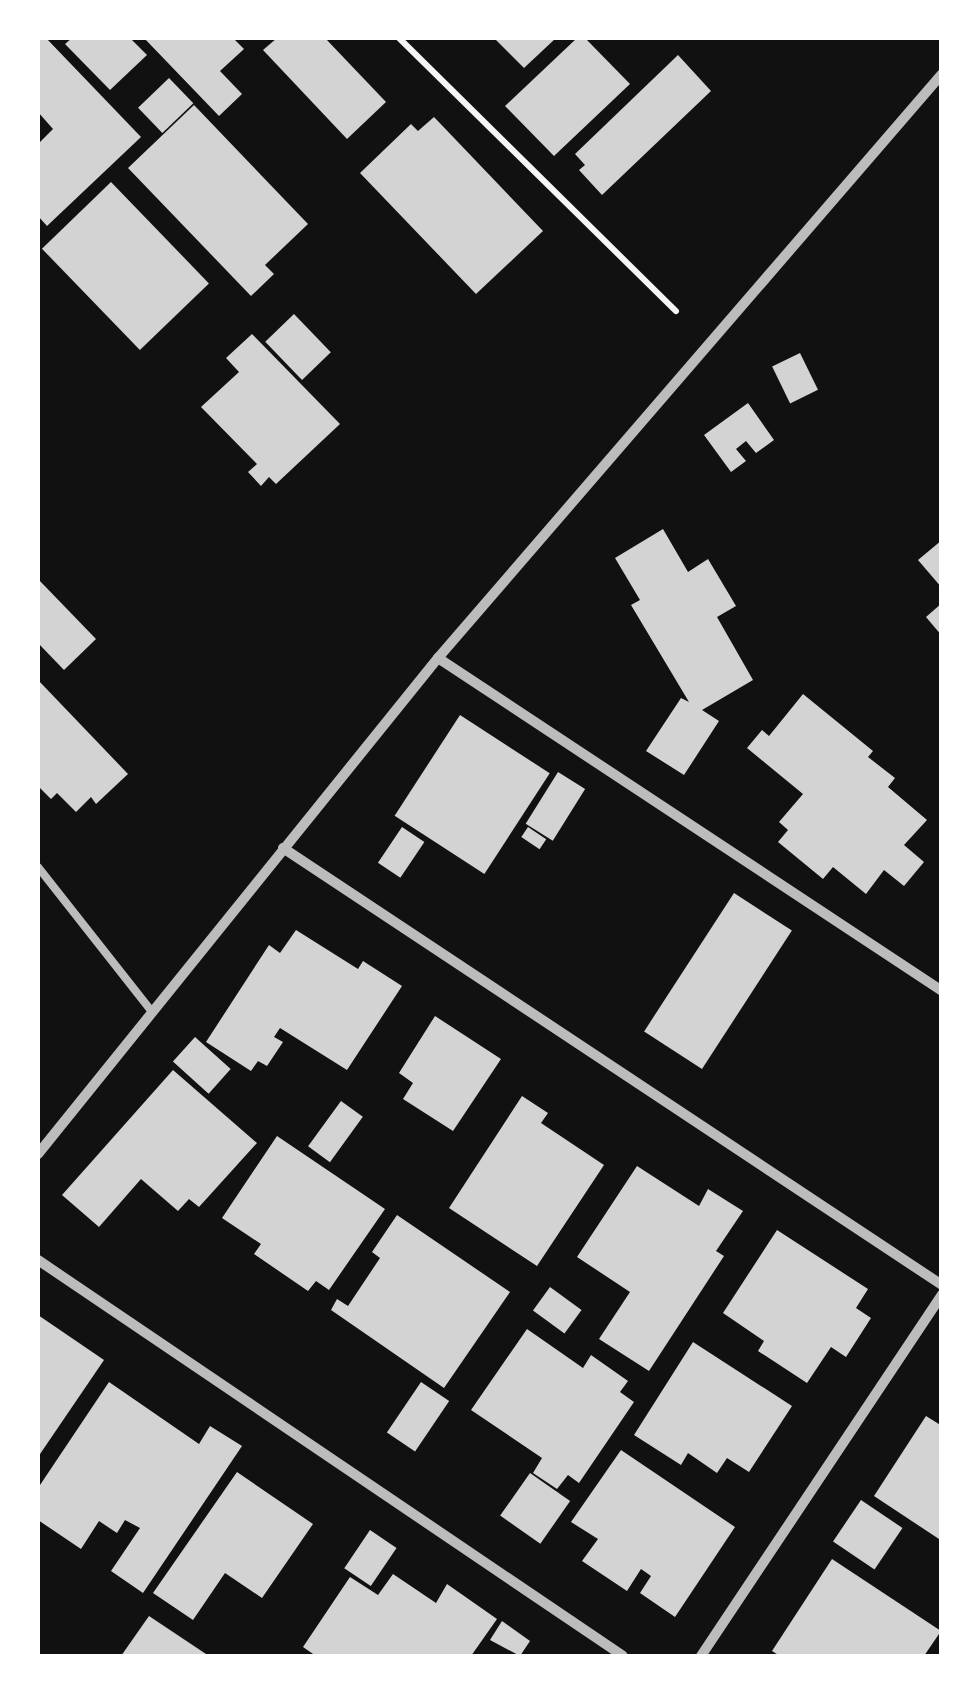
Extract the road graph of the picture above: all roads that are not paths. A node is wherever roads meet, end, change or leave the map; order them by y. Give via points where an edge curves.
1 (942, 74) edge
2 (438, 658) junction
3 (282, 848) junction
4 (38, 867) edge
5 (942, 992) edge
6 (152, 1012) junction
7 (38, 1154) edge
8 (38, 1260) edge
9 (942, 1284) edge
10 (942, 1294) edge
11 (623, 1656) edge
12 (700, 1656) edge

1 - 2 street
2 - 3 street
2 - 5 street
3 - 6 street
3 - 9 street
4 - 6 lane
6 - 7 street
8 - 11 street
10 - 12 street

